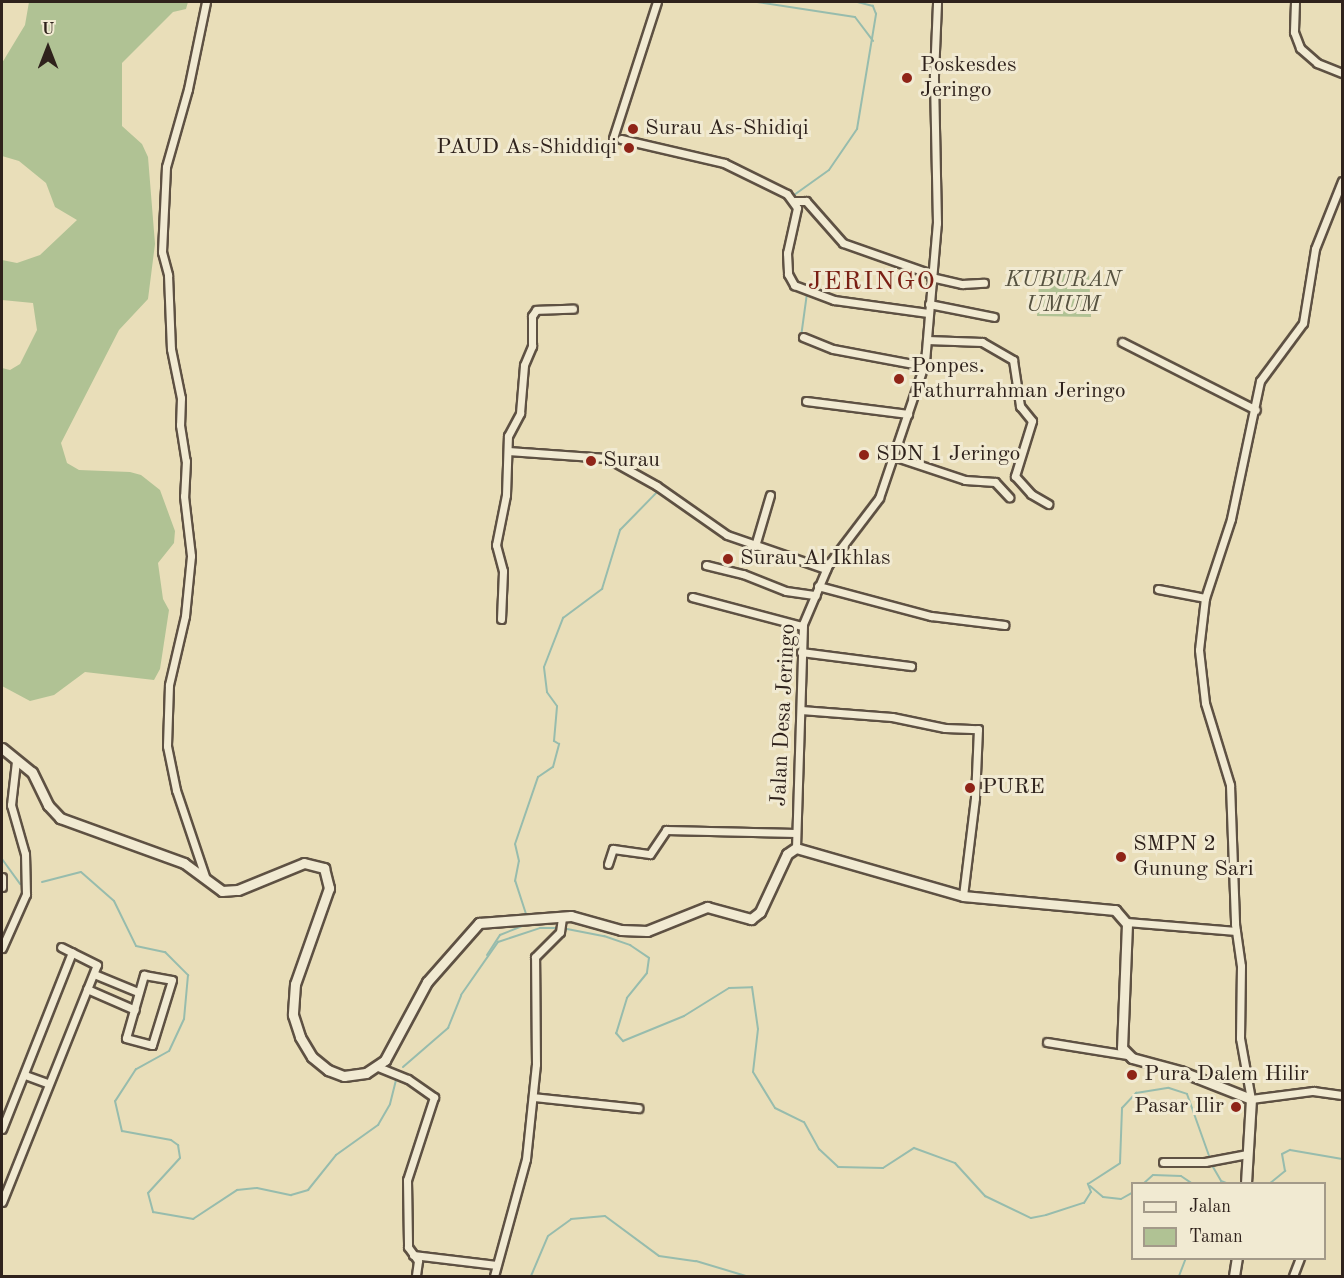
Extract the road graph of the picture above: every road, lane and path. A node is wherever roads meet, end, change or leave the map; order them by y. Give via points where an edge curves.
1 (206, 2) edge
2 (657, 2) edge
3 (937, 2) edge
4 (1295, 2) edge
5 (1342, 73) edge
6 (1342, 181) edge
7 (794, 201) junction
8 (931, 276) junction
9 (984, 283) dead end
10 (929, 304) junction
11 (573, 309) dead end
12 (928, 313) junction
13 (994, 317) dead end
14 (803, 337) dead end
15 (927, 340) junction
16 (1122, 342) dead end
17 (924, 366) junction
18 (806, 401) dead end
19 (1256, 410) junction
20 (908, 414) junction
21 (508, 452) junction
22 (893, 456) junction
23 (770, 495) dead end
24 (1009, 497) dead end
25 (1048, 504) dead end
26 (755, 546) junction
27 (706, 565) dead end
28 (826, 569) junction
29 (818, 586) junction
30 (1158, 589) dead end
31 (816, 596) junction
32 (692, 597) dead end
33 (1205, 598) junction
34 (501, 619) dead end
35 (802, 626) junction
36 (1004, 626) dead end
37 (801, 652) junction
38 (911, 666) dead end
39 (801, 710) junction
40 (2, 748) edge
41 (16, 761) junction
42 (796, 833) junction
43 (796, 848) junction
44 (608, 864) dead end
45 (2, 877) edge
46 (206, 879) junction
47 (2, 887) edge
48 (963, 896) junction
49 (562, 917) junction
50 (1126, 922) junction
51 (1236, 931) junction
52 (61, 947) dead end
53 (2, 948) edge
54 (72, 952) junction
55 (94, 974) junction
56 (87, 989) junction
57 (138, 992) junction
58 (135, 1010) junction
59 (1047, 1042) dead end
60 (1127, 1055) junction
61 (378, 1067) junction
62 (25, 1076) junction
63 (48, 1083) junction
64 (1342, 1095) edge
65 (533, 1097) junction
66 (1251, 1103) junction
67 (638, 1108) dead end
68 (2, 1129) edge
69 (1247, 1154) junction
70 (1163, 1162) dead end
71 (1246, 1182) edge
72 (2, 1202) edge
73 (413, 1256) junction
74 (1237, 1260) edge
75 (1299, 1260) edge
76 (496, 1265) junction
77 (416, 1276) edge
78 (494, 1276) edge
79 (1234, 1276) edge
80 (1293, 1276) edge

1 - 46 street via 188,89 166,167 162,252 168,275 171,349 181,398 180,425 186,461 184,496 191,556 185,616 169,685 166,746 176,790
2 - 7 street via 617,139 734,166 776,186
3 - 8 street, Jalan Desa Jeringo via 937,224
4 - 5 street via 1294,32 1300,48 1317,63
6 - 19 street via 1316,249 1306,316 1260,381
7 - 8 street via 806,201 843,243
7 - 12 street via 797,212 787,253 793,284 834,300
8 - 9 street via 962,284
8 - 10 street, Jalan Desa Jeringo
10 - 12 street, Jalan Desa Jeringo
10 - 13 street
11 - 21 street via 536,310 532,316 532,346 524,365 520,413 508,436
12 - 15 street, Jalan Desa Jeringo
14 - 17 street via 833,349
15 - 17 street, Jalan Desa Jeringo
15 - 25 street via 982,342 1013,360 1020,406 1032,422 1016,478
16 - 19 street
17 - 20 street, Jalan Desa Jeringo
18 - 20 street
19 - 33 street via 1232,519
20 - 22 street, Jalan Desa Jeringo
21 - 26 street via 607,458 657,486 716,529
21 - 34 street via 504,512 496,546 503,571
22 - 24 street via 965,480 995,482
22 - 28 street, Jalan Desa Jeringo via 874,505
23 - 26 street
26 - 28 street
27 - 31 street via 786,591
28 - 29 street, Jalan Desa Jeringo
29 - 31 street, Jalan Desa Jeringo
29 - 36 street via 931,616
30 - 33 street
31 - 35 street, Jalan Desa Jeringo
32 - 35 street
33 - 51 street via 1200,669 1205,703 1230,785
35 - 37 street, Jalan Desa Jeringo
37 - 38 street
37 - 39 street, Jalan Desa Jeringo
39 - 42 street, Jalan Desa Jeringo
39 - 48 street via 892,717 945,729 978,729 975,798
40 - 41 street
41 - 46 street via 32,772 48,806 65,821 184,863
41 - 53 street via 11,805 25,854 26,894
42 - 43 street, Jalan Desa Jeringo
42 - 44 street via 666,830 650,854 613,849
43 - 48 street
43 - 49 street via 787,854 760,912 752,919 707,907 654,930 633,932
45 - 47 street
46 - 61 street via 218,890 229,892 304,863 315,863 326,871 329,888 293,992 295,1023 307,1050 328,1070 350,1077
48 - 50 street via 1113,910 1122,914
49 - 61 street via 486,921 476,925 426,982
49 - 65 street via 561,930 536,957
50 - 51 street
50 - 60 street via 1120,1043
51 - 66 street via 1241,966 1241,1047 1250,1074
52 - 54 street
54 - 55 street via 97,965
54 - 62 street
55 - 56 street
55 - 57 street
56 - 58 street
56 - 63 street
57 - 58 street
57 - 58 street via 144,975 172,980 152,1045 126,1038
59 - 60 street
60 - 66 street via 1180,1071
61 - 73 street via 408,1079 434,1097 408,1173 408,1244
62 - 63 street
62 - 68 street
63 - 72 street
64 - 66 street via 1313,1091
65 - 67 street
65 - 76 street via 521,1184
66 - 69 street
69 - 70 street via 1205,1162
69 - 71 street
73 - 76 street
73 - 77 street via 418,1263
74 - 79 street
75 - 80 street
76 - 78 street

